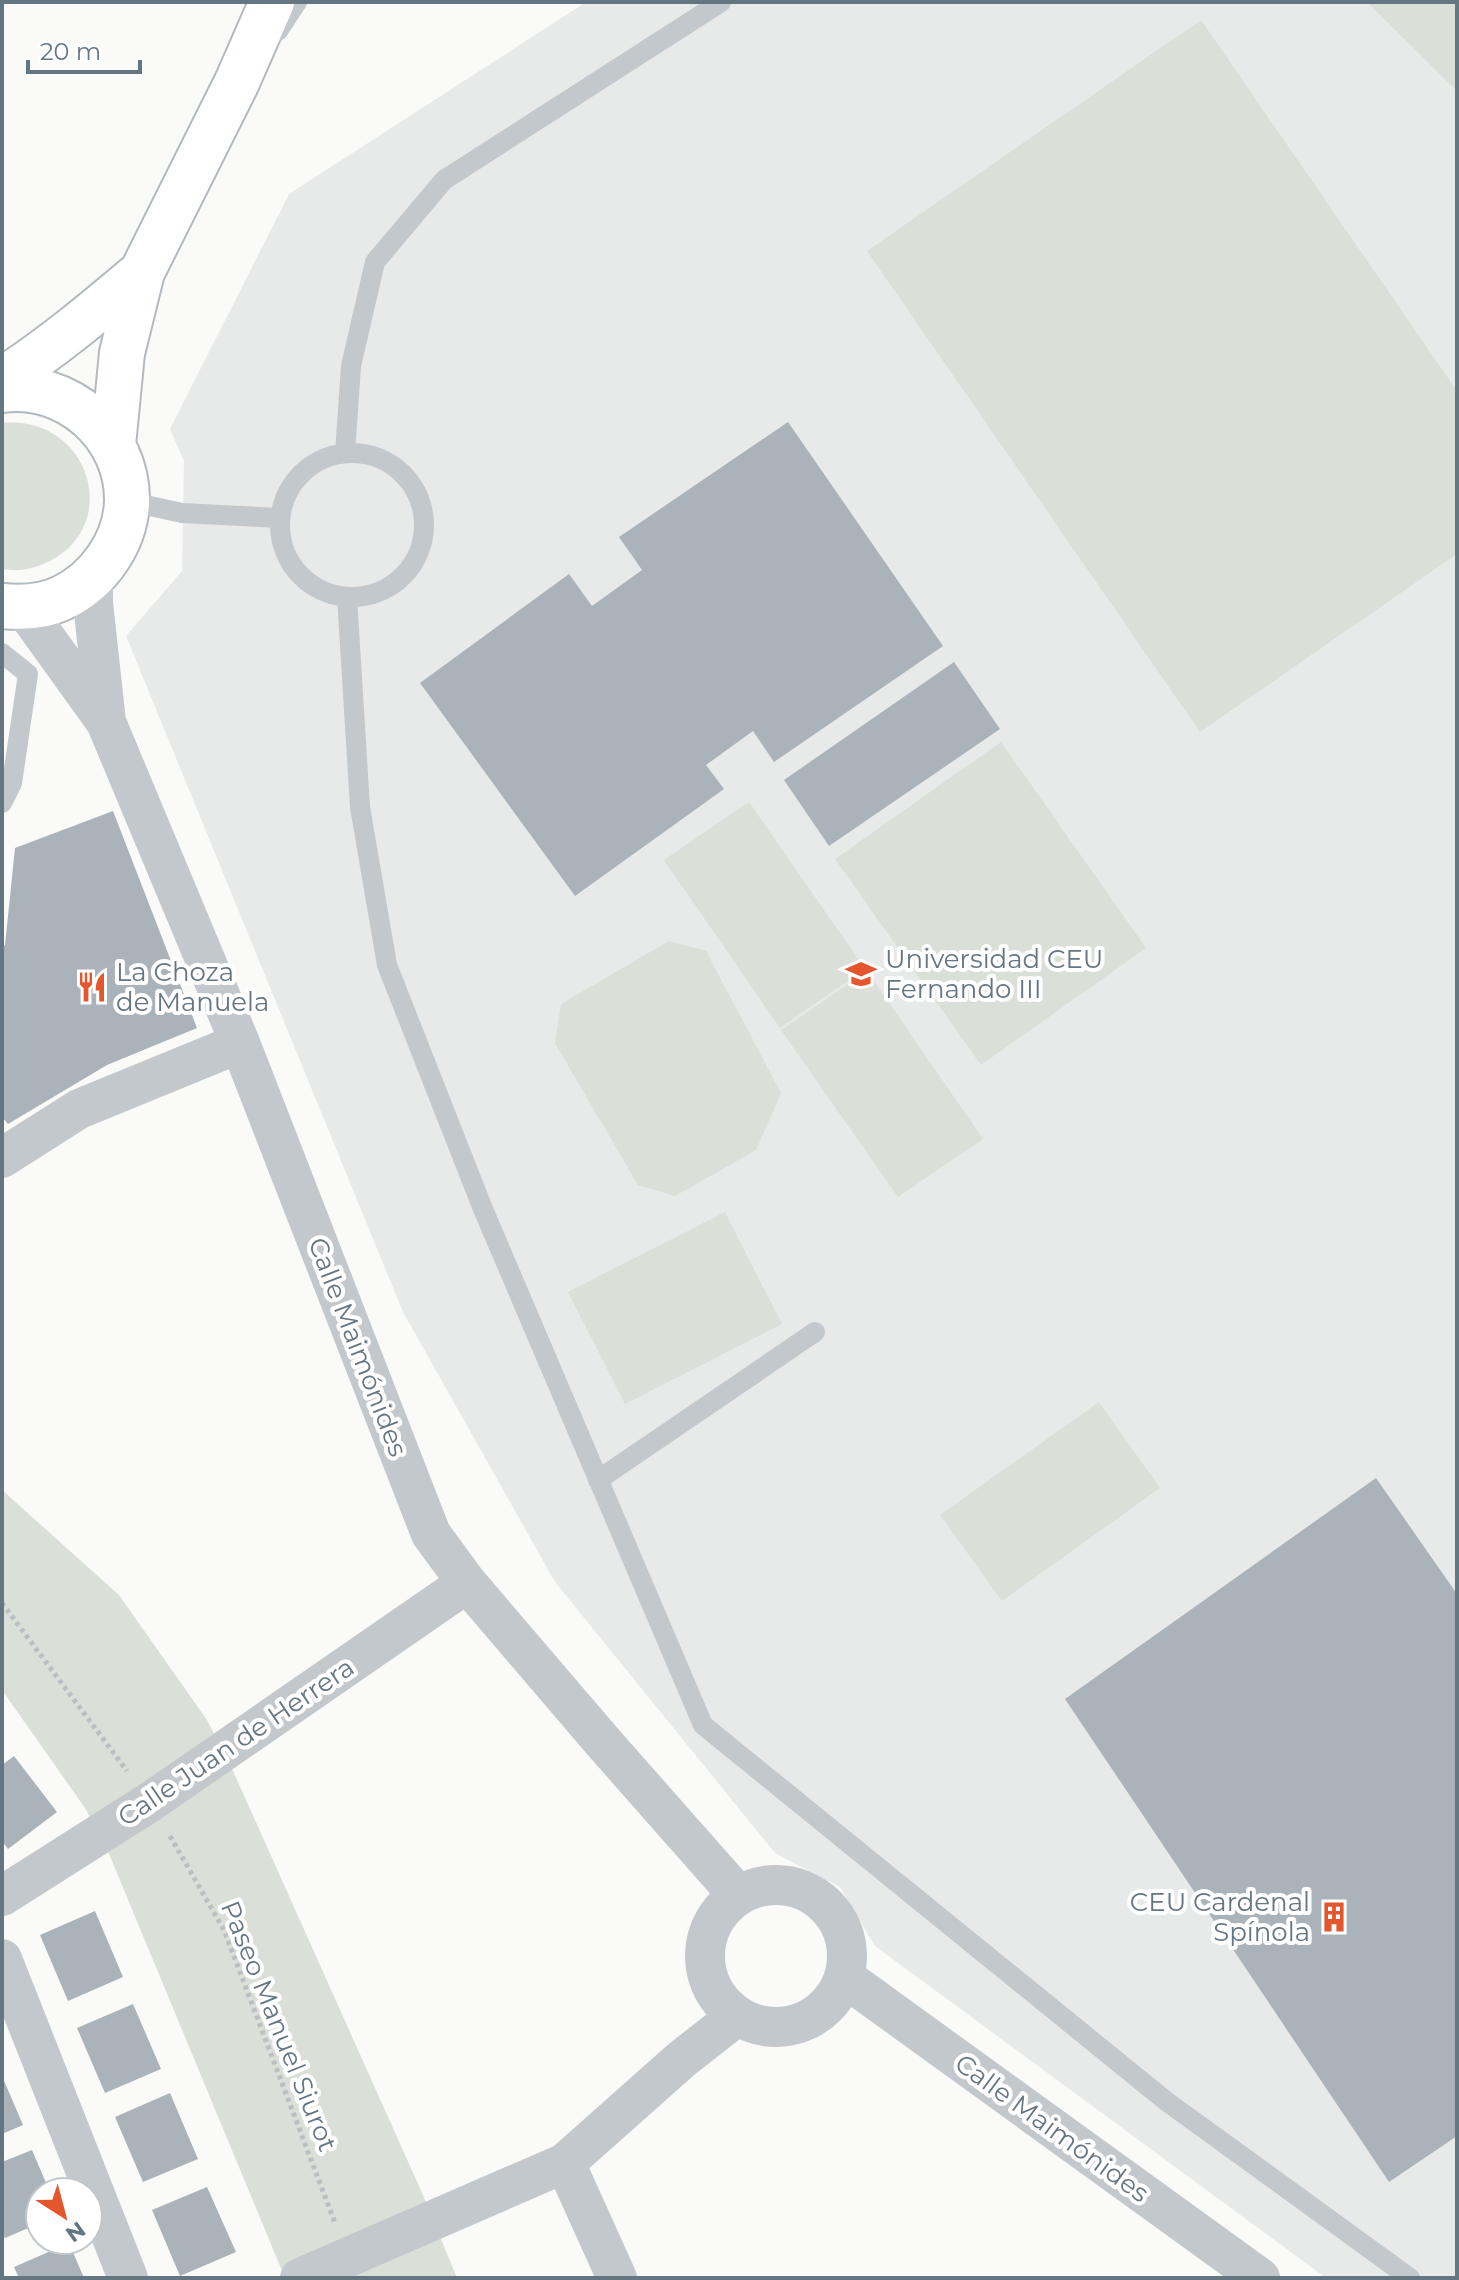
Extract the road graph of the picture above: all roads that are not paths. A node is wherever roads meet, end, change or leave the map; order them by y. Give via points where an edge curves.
1 (272, 2) edge
2 (288, 2) edge
3 (297, 2) edge
4 (721, 2) edge
5 (237, 82) junction
6 (202, 154) junction
7 (142, 272) junction
8 (2, 380) edge
9 (2, 390) edge
10 (113, 445) junction
11 (345, 453) junction
12 (127, 501) junction
13 (280, 518) junction
14 (93, 577) junction
15 (347, 597) junction
16 (13, 607) edge
17 (2, 653) edge
18 (106, 722) junction
19 (2, 803) edge
20 (240, 1043) junction
21 (3, 1153) edge
22 (815, 1332) dead end
23 (598, 1480) junction
24 (467, 1583) junction
25 (738, 1895) junction
26 (2, 1896) edge
27 (2, 1959) edge
28 (844, 1977) junction
29 (737, 2016) junction
30 (565, 2163) junction
31 (128, 2278) edge
32 (300, 2278) edge
33 (617, 2278) edge
34 (1260, 2278) edge
35 (1410, 2278) edge

1 - 5 main road
2 - 5 main road
3 - 6 lane
4 - 11 lane via 444,180 375,262 351,366
5 - 6 main road
6 - 7 main road
7 - 8 main road
7 - 10 main road via 122,353
9 - 10 main road via 57,395 90,415
10 - 12 main road
11 - 13 lane via 316,462 298,477
11 - 15 lane via 384,460 404,474 419,494 425,519 412,566 394,584 371,595
12 - 13 lane via 182,513
12 - 14 main road via 111,554
13 - 15 lane via 290,562 324,592
14 - 16 main road via 61,599
14 - 18 street, Calle Maimónides
15 - 23 lane via 360,807 387,965
16 - 18 street, Calle Maimónides
17 - 19 lane via 28,674 12,783
18 - 20 street, Calle Maimónides
20 - 21 street via 79,1109
20 - 24 street, Calle Maimónides via 431,1534
22 - 23 lane
23 - 35 lane via 703,1725 1166,2101
24 - 25 street, Calle Maimónides
24 - 26 street, Calle Juan de Herrera via 150,1802
25 - 28 street via 762,1885 787,1885 811,1894 842,1928
25 - 29 street via 719,1912 705,1944 705,1969 713,1992
27 - 31 street
28 - 29 street via 823,2009 802,2022 760,2026
28 - 34 street, Calle Maimónides
29 - 30 street
30 - 32 street
30 - 33 street

